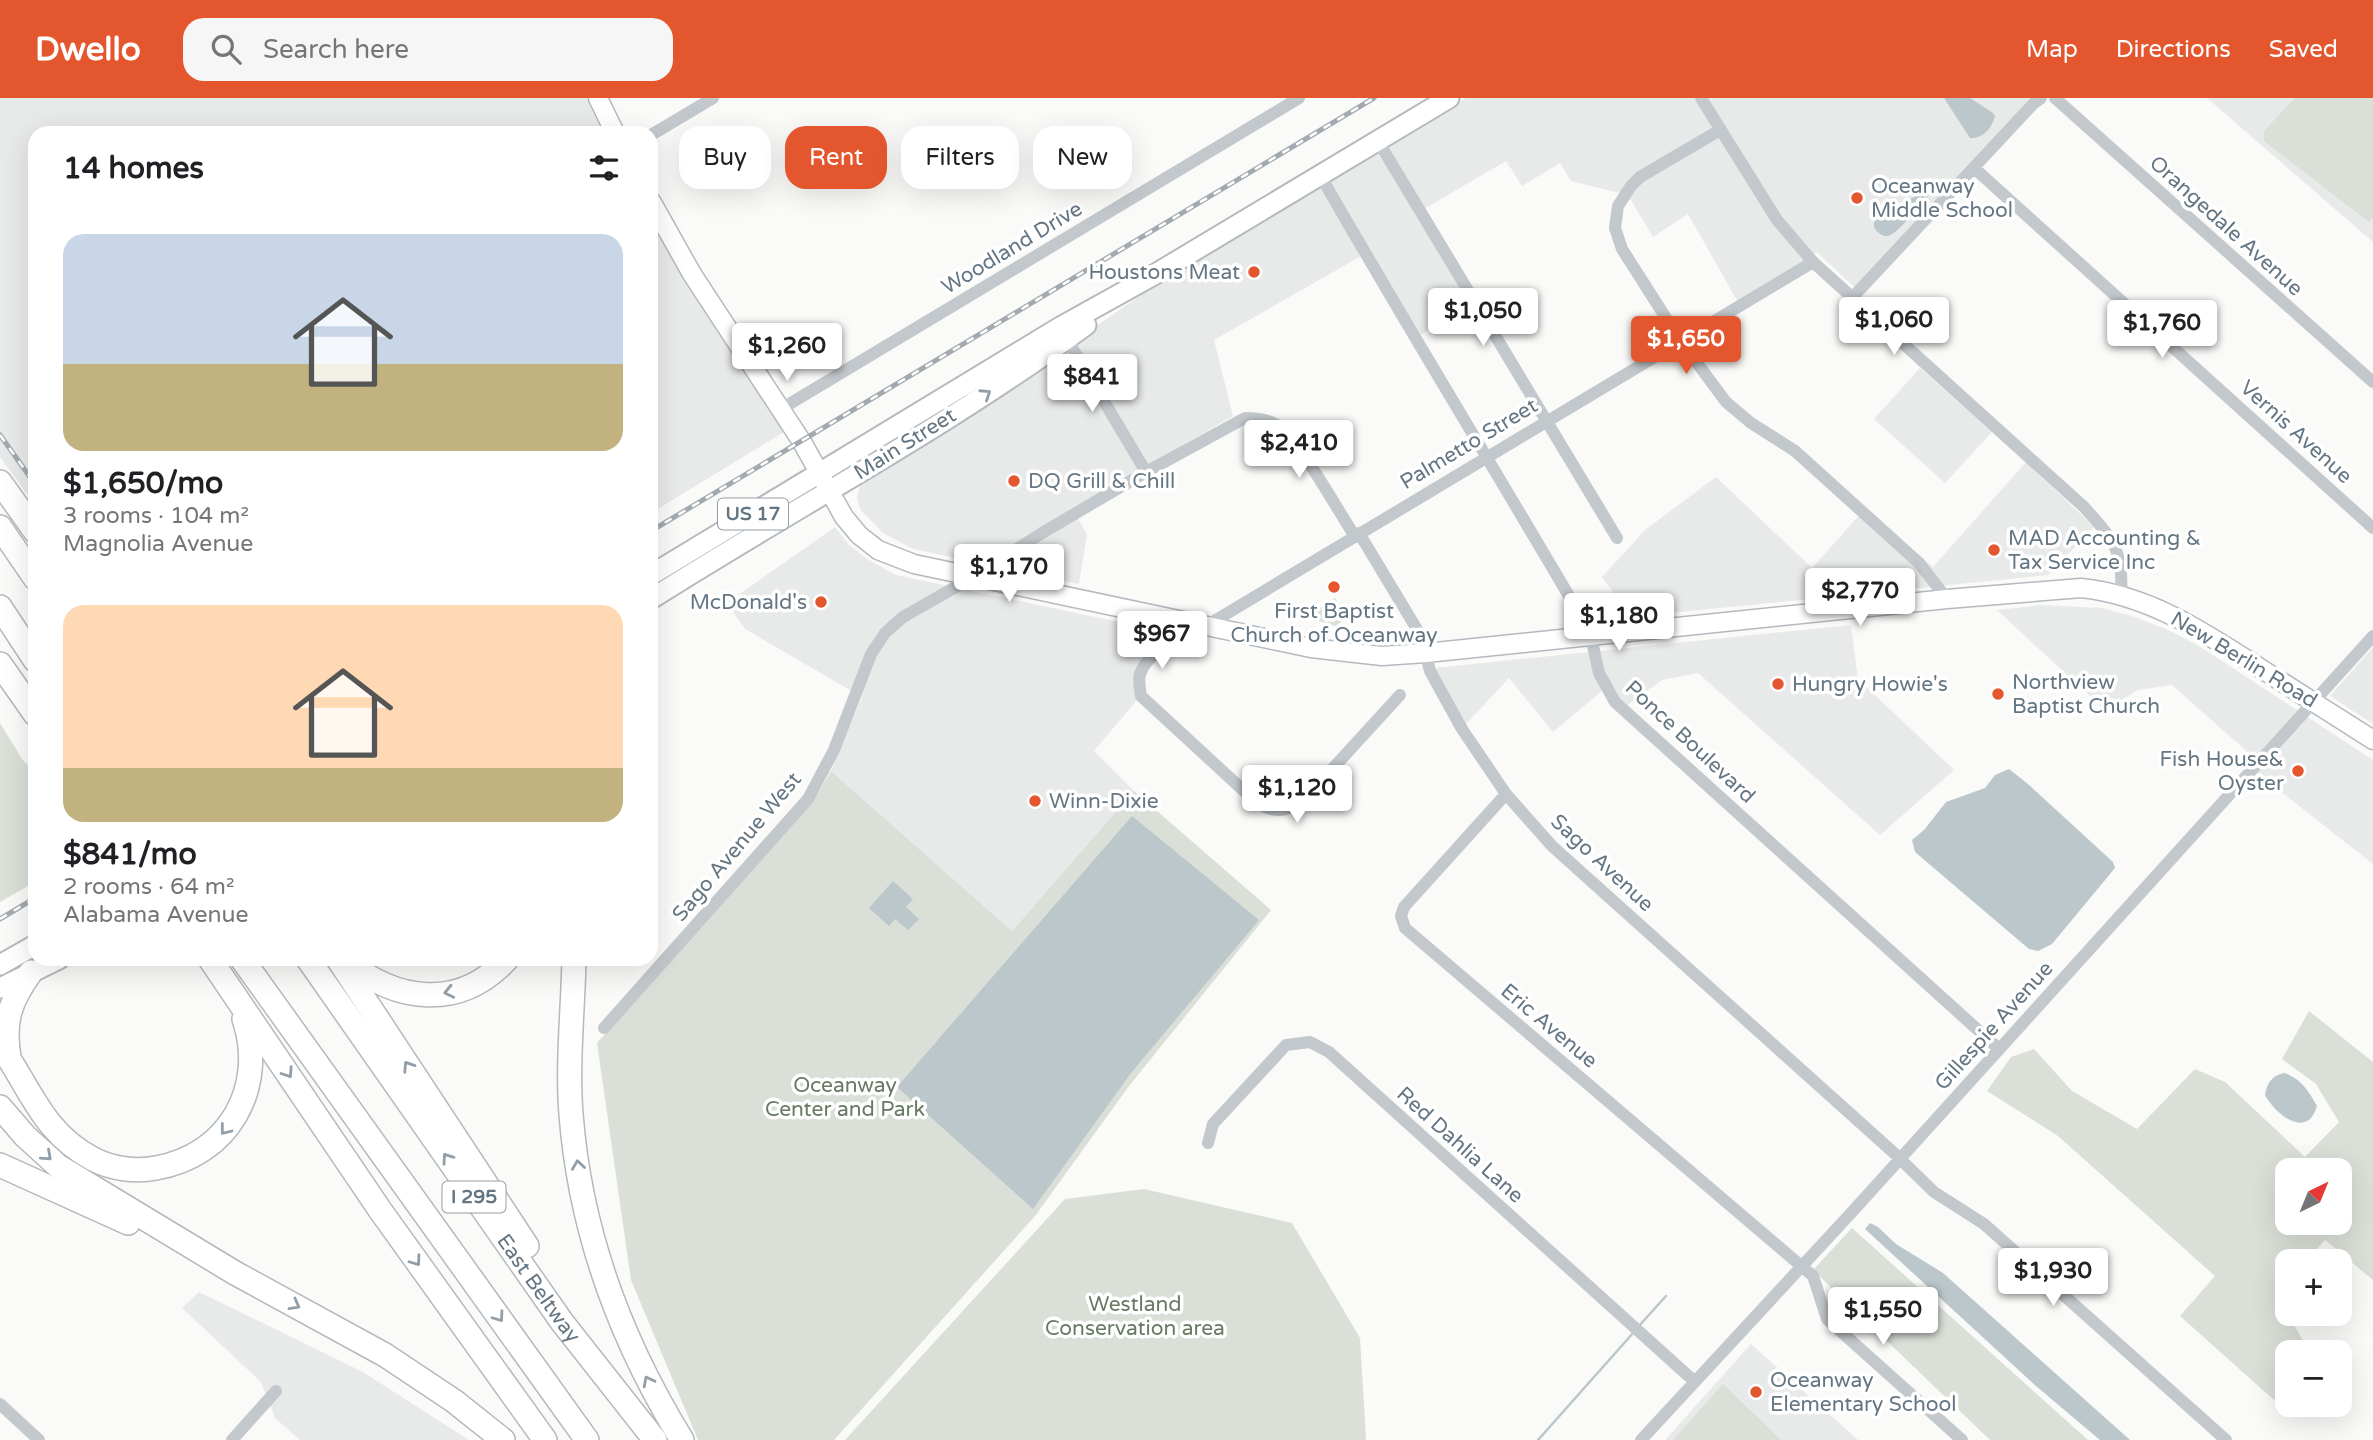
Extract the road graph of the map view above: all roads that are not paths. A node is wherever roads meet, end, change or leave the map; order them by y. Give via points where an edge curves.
1 (597, 98) edge
2 (713, 98) edge
3 (1299, 98) edge
4 (1449, 98) edge
5 (1701, 98) edge
6 (2041, 98) edge
7 (2055, 98) edge
8 (611, 126) edge
9 (658, 131) edge
10 (1720, 131) junction
11 (1378, 141) junction
12 (1974, 168) junction
13 (1320, 175) junction
14 (658, 213) edge
15 (1812, 262) junction
16 (1152, 276) junction
17 (1853, 298) junction
18 (1067, 339) junction
19 (1680, 340) junction
20 (2373, 382) edge
21 (781, 409) junction
22 (1245, 418) joint
23 (1546, 421) junction
24 (1487, 456) junction
25 (1146, 472) junction
26 (0, 482) edge
27 (824, 483) junction
28 (28, 521) edge
29 (0, 527) edge
30 (2373, 528) edge
31 (1356, 534) junction
32 (1617, 538) dead end
33 (28, 568) edge
34 (658, 571) edge
35 (975, 576) junction
36 (658, 594) edge
37 (2121, 596) junction
38 (1947, 599) junction
39 (0, 607) edge
40 (1206, 626) junction
41 (2373, 636) edge
42 (1591, 637) junction
43 (28, 649) edge
44 (1426, 653) junction
45 (0, 664) edge
46 (1399, 695) dead end
47 (2314, 702) junction
48 (28, 704) edge
49 (2373, 740) edge
50 (1506, 794) junction
51 (28, 949) edge
52 (0, 965) edge
53 (43, 966) edge
54 (215, 966) edge
55 (247, 966) edge
56 (313, 966) edge
57 (343, 966) edge
58 (353, 966) edge
59 (501, 966) edge
60 (574, 966) edge
61 (31, 972) junction
62 (0, 988) edge
63 (236, 997) junction
64 (604, 1028) dead end
65 (1999, 1048) junction
66 (4, 1051) edge
67 (0, 1107) edge
68 (1208, 1143) dead end
69 (1900, 1158) junction
70 (0, 1165) edge
71 (1802, 1266) junction
72 (235, 1273) junction
73 (1694, 1381) junction
74 (276, 1391) dead end
75 (0, 1404) edge
76 (652, 1435) edge
77 (39, 1440) edge
78 (232, 1440) edge
79 (503, 1440) edge
80 (545, 1440) edge
81 (587, 1440) edge
82 (682, 1440) edge
83 (1641, 1440) edge
84 (1962, 1440) edge
85 (2226, 1440) edge

1 - 8 street
2 - 9 street
3 - 21 street, Woodland Drive
4 - 11 main road, Main Street / US 17
5 - 10 street
6 - 12 street
7 - 20 street, Orangedale Avenue
10 - 15 street via 1777,220
10 - 19 street via 1640,177 1615,217 1622,249
11 - 13 main road, Main Street / US 17
11 - 23 street
12 - 17 street
12 - 30 street, Vernis Avenue
13 - 16 main road, Main Street / US 17
13 - 24 street, Ponce Boulevard
14 - 21 street, New Berlin Road via 717,316
15 - 17 street
15 - 19 street, Palmetto Street
16 - 18 main road, Main Street / US 17
16 - 27 main road, Main Street / US 17 via 1062,326
17 - 37 street via 2111,536 2121,559
18 - 25 street
27 -> 18 main road, Main Street / US 17 via 984,395
19 - 23 street, Palmetto Street
19 - 38 street via 1726,402 1795,451 1919,563
21 - 27 street, New Berlin Road
22 - 25 street, Sago Avenue West
22 - 31 street, Sago Avenue via 1278,425 1293,440
23 - 24 street, Palmetto Street
23 - 32 street
24 - 31 street, Palmetto Street
24 - 42 street, Ponce Boulevard
25 - 35 street, Sago Avenue West
26 - 28 highway
27 - 34 main road, Main Street / US 17
27 - 35 street, New Berlin Road via 844,517 878,550 914,564
27 - 36 main road, Main Street / US 17
29 - 33 highway
31 - 40 street, Palmetto Street
31 - 44 street, Sago Avenue via 1421,636
35 - 40 street, New Berlin Road
35 - 64 street, Sago Avenue West via 903,617 885,633 871,654 834,750 808,799
37 - 38 street, New Berlin Road via 2081,588
37 - 47 street, New Berlin Road via 2192,624
38 - 42 street, New Berlin Road
39 - 43 highway
40 - 44 street, New Berlin Road via 1350,653
40 - 46 street, Palmetto Street via 1180,638 1145,664 1139,677 1141,696 1266,808 1289,810 1303,801
41 - 47 street, Gillespie Avenue
42 - 44 street, New Berlin Road
42 - 65 street, Ponce Boulevard via 1599,673 1615,702
44 - 50 street, Sago Avenue via 1430,671 1462,729
45 - 48 highway
47 - 49 street, New Berlin Road
47 - 65 street, Gillespie Avenue
50 - 69 street, Sago Avenue via 1552,846
50 - 71 street, Eric Avenue via 1404,908 1405,928
51 - 52 main road
53 - 61 main road
54 - 63 highway
55 -> 81 highway, I 295
76 -> 56 highway, East Beltway / I 295 via 562,1322
76 -> 57 highway
59 -> 58 highway via 471,986 439,995 388,988
82 -> 60 highway via 614,1307 594,1247 571,1113
61 - 62 main road
61 - 66 highway via 10,1006
63 -> 66 highway via 251,1046 245,1095 218,1139 173,1166 142,1171 121,1168 73,1147 41,1113
63 -> 80 highway via 380,1210
65 - 69 street, Gillespie Avenue
67 -> 72 highway via 58,1166
68 - 73 street, Red Dahlia Lane via 1213,1124 1286,1045 1310,1042 1329,1052
69 - 71 street, Gillespie Avenue
69 - 85 street, Sago Avenue via 1934,1192 1984,1224
70 - 72 highway
71 - 73 street, Gillespie Avenue
71 - 84 street, Eric Avenue via 1813,1276 1827,1319
72 -> 79 highway via 385,1354
73 - 83 street, Gillespie Avenue
74 - 78 street
75 - 77 street

